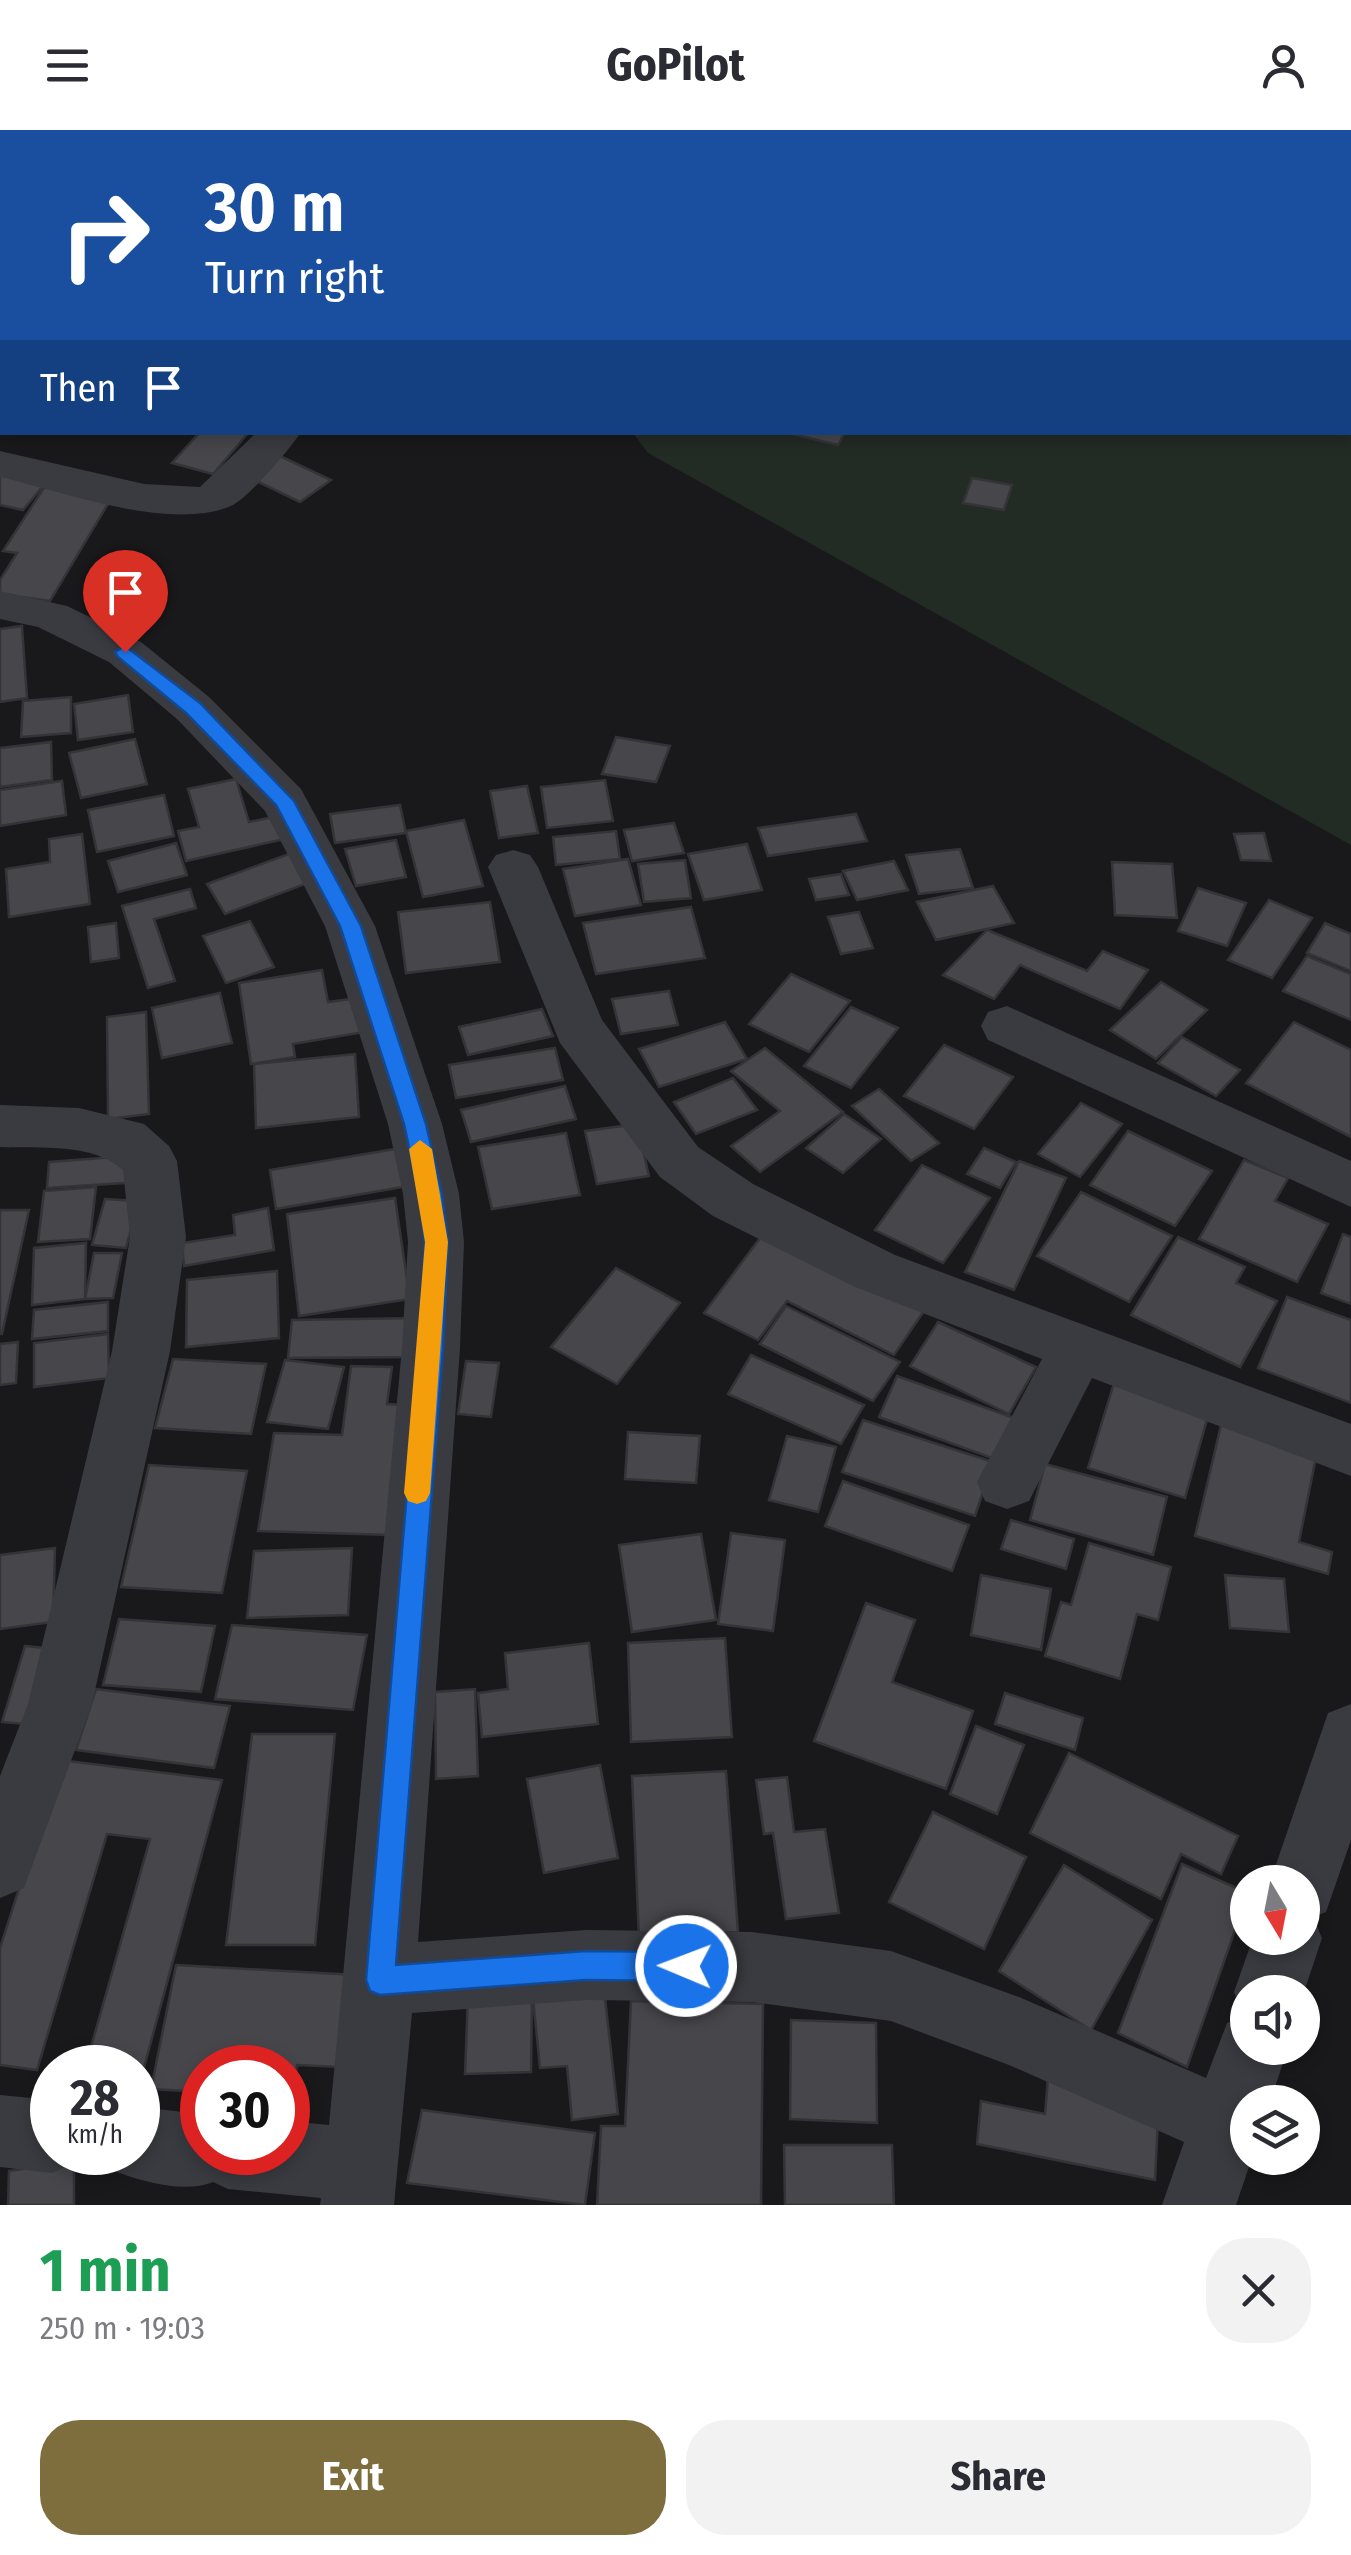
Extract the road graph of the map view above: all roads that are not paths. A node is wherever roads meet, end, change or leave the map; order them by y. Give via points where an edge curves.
1 (279, 435) edge
2 (0, 464) edge
3 (0, 606) edge
4 (513, 867) dead end
5 (1007, 1026) dead end
6 (0, 1126) edge
7 (1351, 1185) edge
8 (1078, 1348) junction
9 (1351, 1450) edge
10 (1007, 1482) dead end
11 (1351, 1735) edge
12 (0, 1865) edge
13 (1309, 1865) edge
14 (380, 1980) junction
15 (1247, 2065) edge
16 (1228, 2125) junction
17 (0, 2132) edge
18 (30, 2134) edge
19 (310, 2173) edge
20 (359, 2185) edge
21 (1199, 2205) edge

1 - 2 street via 207,501 170,502
3 - 14 street via 51,616 125,652 193,708 284,801 350,926 415,1124 436,1242
4 - 8 street via 579,1029 679,1162 734,1200 875,1272
5 - 7 street
6 - 12 street via 126,1139 150,1160 158,1238 141,1350 60,1704
8 - 9 street
8 - 10 street
11 - 13 street
14 - 16 street via 586,1965 696,1966 890,1986 1019,2033
14 - 20 street
15 - 16 street
16 - 21 street
17 - 18 street
19 - 20 street

